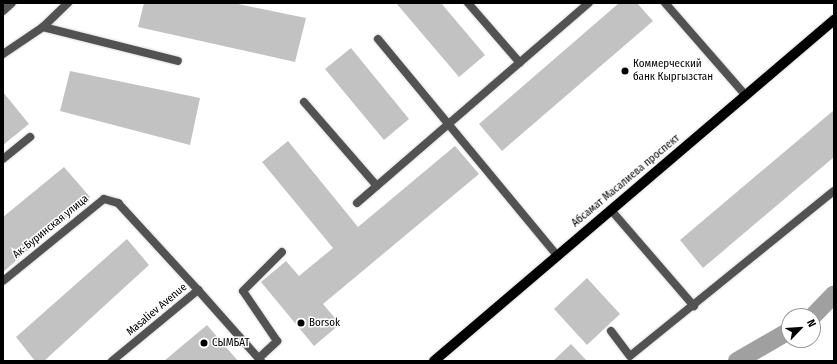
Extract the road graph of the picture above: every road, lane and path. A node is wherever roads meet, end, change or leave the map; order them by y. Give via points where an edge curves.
1 (12, 3) edge
2 (68, 3) edge
3 (468, 3) edge
4 (589, 3) edge
5 (665, 3) edge
6 (3, 11) edge
7 (834, 20) edge
8 (43, 27) junction
9 (378, 39) dead end
10 (3, 54) edge
11 (178, 61) dead end
12 (520, 63) junction
13 (746, 96) junction
14 (304, 102) dead end
15 (449, 124) junction
16 (30, 137) dead end
17 (3, 159) edge
18 (377, 186) junction
19 (834, 191) edge
20 (357, 203) dead end
21 (611, 210) junction
22 (282, 252) dead end
23 (557, 255) junction
24 (3, 281) edge
25 (198, 290) junction
26 (694, 306) junction
27 (611, 331) dead end
28 (260, 359) edge
29 (112, 361) edge
30 (434, 361) edge

1 - 6 street
2 - 8 street
3 - 12 street
4 - 12 street
5 - 13 street
7 - 13 main road, Абсамат Масалиева проспект
8 - 10 street
8 - 11 street
9 - 15 street
12 - 15 street
13 - 21 main road, Абсамат Масалиева проспект
14 - 18 street
15 - 18 street
15 - 23 street
16 - 17 street
18 - 20 street
19 - 26 street
21 - 23 main road, Абсамат Масалиева проспект
21 - 26 street
22 - 28 street via 243,291 277,341
23 - 30 main road, Абсамат Масалиева проспект
24 - 25 street, Ак-Буринская улица via 104,199 118,203
25 - 28 street, Masaliev Avenue
25 - 29 street, Masaliev Avenue
26 - 27 street via 630,356

